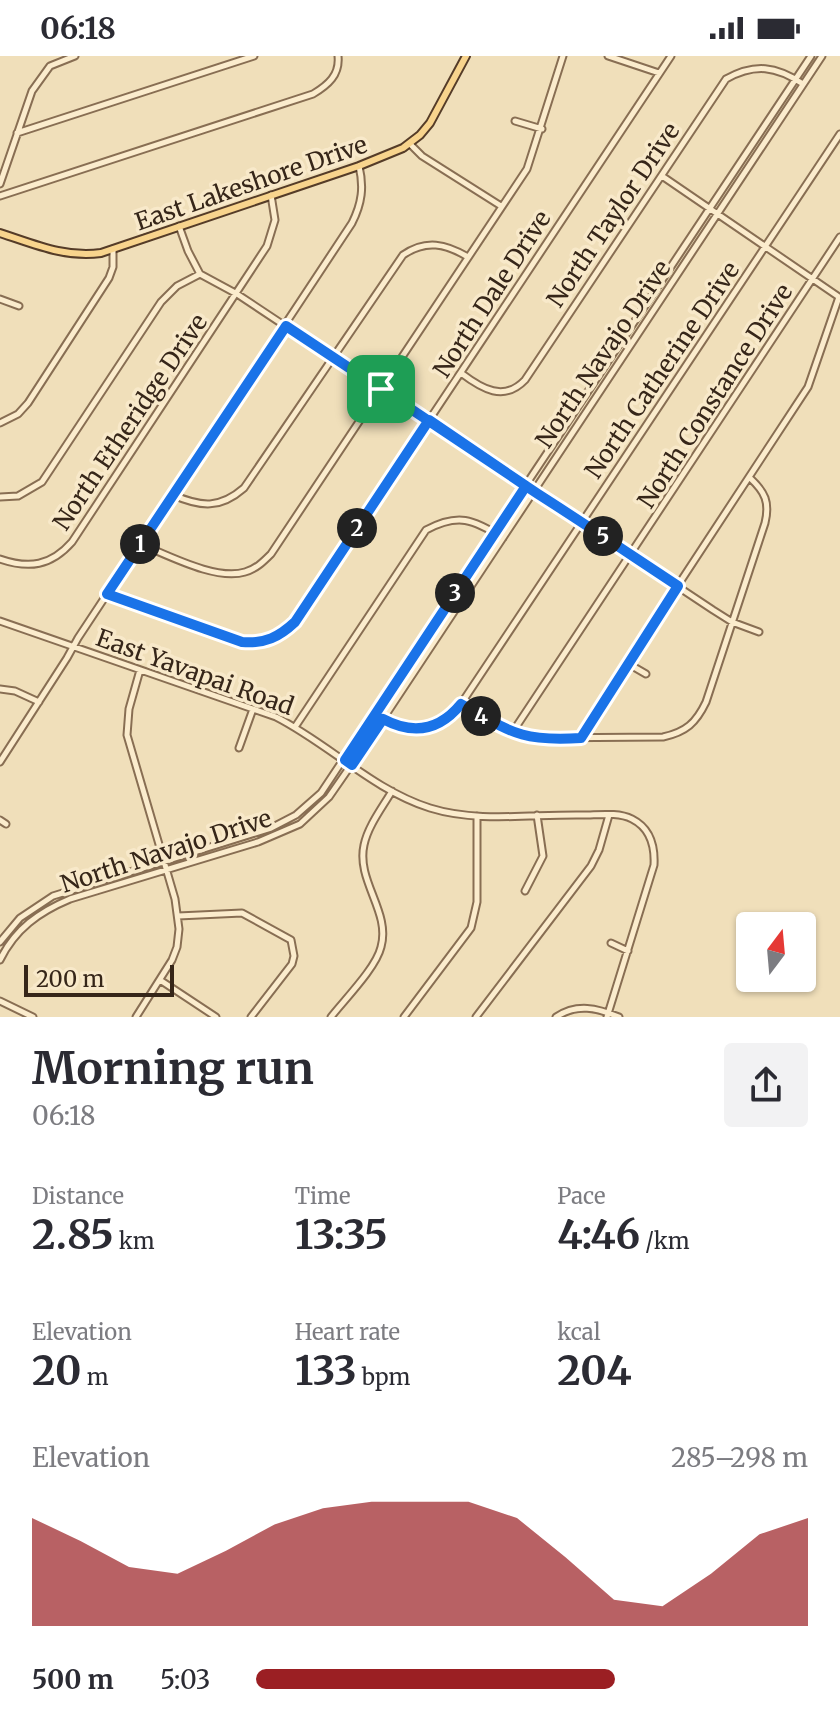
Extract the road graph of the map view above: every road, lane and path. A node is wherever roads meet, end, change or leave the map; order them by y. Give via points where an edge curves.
1 (75, 56) edge
2 (254, 56) edge
3 (338, 56) edge
4 (466, 56) edge
5 (563, 56) edge
6 (608, 56) edge
7 (671, 56) edge
8 (811, 56) edge
9 (822, 56) edge
10 (659, 73) junction
11 (796, 79) junction
12 (803, 84) junction
13 (515, 121) dead end
14 (542, 129) junction
15 (17, 133) junction
16 (840, 134) edge
17 (410, 144) junction
18 (359, 166) junction
19 (662, 176) junction
20 (0, 184) edge
21 (271, 195) junction
22 (0, 196) edge
23 (501, 206) junction
24 (710, 209) junction
25 (717, 215) junction
26 (179, 226) junction
27 (0, 233) edge
28 (840, 237) edge
29 (765, 248) junction
30 (113, 249) junction
31 (468, 257) junction
32 (200, 274) junction
33 (813, 279) junction
34 (237, 294) junction
35 (839, 297) edge
36 (0, 299) edge
37 (19, 306) dead end
38 (286, 326) junction
39 (334, 358) junction
40 (461, 373) junction
41 (381, 389) junction
42 (429, 420) junction
43 (0, 423) edge
44 (750, 478) junction
45 (526, 486) junction
46 (533, 491) junction
47 (173, 495) junction
48 (0, 497) edge
49 (583, 522) junction
50 (495, 533) junction
51 (503, 538) junction
52 (140, 544) junction
53 (631, 555) junction
54 (0, 559) edge
55 (678, 586) junction
56 (107, 594) junction
57 (0, 621) edge
58 (732, 622) junction
59 (759, 632) dead end
60 (74, 647) junction
61 (627, 663) junction
62 (140, 670) junction
63 (646, 674) dead end
64 (0, 689) edge
65 (39, 702) junction
66 (461, 704) junction
67 (253, 709) junction
68 (376, 714) junction
69 (383, 719) junction
70 (295, 727) junction
71 (512, 733) junction
72 (581, 738) junction
73 (239, 748) dead end
74 (345, 760) junction
75 (0, 762) edge
76 (352, 765) junction
77 (392, 791) junction
78 (537, 815) junction
79 (609, 815) junction
80 (477, 816) junction
81 (259, 832) junction
82 (262, 840) junction
83 (164, 861) junction
84 (166, 870) junction
85 (78, 887) junction
86 (525, 891) dead end
87 (81, 896) junction
88 (178, 916) junction
89 (0, 942) edge
90 (611, 943) dead end
91 (628, 951) junction
92 (0, 960) edge
93 (160, 980) junction
94 (0, 1001) edge
95 (607, 1015) edge
96 (33, 1017) edge
97 (136, 1017) edge
98 (216, 1017) edge
99 (251, 1017) edge
100 (331, 1017) edge
101 (404, 1017) edge
102 (476, 1017) edge
103 (556, 1017) edge
104 (619, 1017) edge

1 - 15 street via 50,66 40,77
2 - 15 street
3 - 22 street via 331,80 313,94
4 - 17 main road, East Lakeshore Drive via 430,123
5 - 14 street
6 - 10 street
7 - 10 street, North Dale Drive
8 - 11 street, North Navajo Drive
9 - 12 street, North Navajo Drive
10 - 40 street, North Dale Drive
11 - 12 street, North Taylor Drive
11 - 19 street, North Taylor Drive via 761,67 726,79
11 - 24 street, North Navajo Drive
12 - 25 street, North Navajo Drive
13 - 14 street
14 - 23 street via 527,169
15 - 20 street
16 - 29 street, North Catherine Drive
17 - 18 main road, East Lakeshore Drive
17 - 23 street
18 - 21 main road, East Lakeshore Drive
18 - 38 street via 359,210
19 - 24 street
19 - 40 street, North Taylor Drive via 519,386 492,392
21 - 26 main road, East Lakeshore Drive
21 - 34 street, North Etheridge Drive via 273,233
23 - 31 street
24 - 25 street
24 - 45 street, North Navajo Drive
25 - 29 street
25 - 46 street, North Navajo Drive
26 - 30 main road, East Lakeshore Drive
26 - 32 street
27 - 30 main road, East Lakeshore Drive via 73,255
28 - 33 street, North Constance Drive
29 - 33 street
29 - 49 street, North Catherine Drive
30 - 43 street via 109,278 18,414
31 - 39 street via 428,244 403,255
31 - 41 street
32 - 34 street
32 - 48 street via 161,302 42,482 18,496
33 - 35 street
33 - 53 street, North Constance Drive
34 - 38 street
34 - 54 street, North Etheridge Drive via 67,548 41,565
35 - 44 street via 808,387
36 - 37 street
38 - 39 street
38 - 47 street
39 - 41 street
39 - 47 street via 244,488 219,505
40 - 42 street, North Dale Drive
41 - 42 street
41 - 52 street via 259,566 219,573
42 - 45 street
42 - 56 street, North Dale Drive via 295,622 272,640 242,642
44 - 55 street
44 - 58 street via 762,490 768,512
45 - 46 street
45 - 50 street, North Navajo Drive
46 - 49 street
46 - 51 street, North Navajo Drive
47 - 52 street
49 - 53 street
49 - 66 street, North Catherine Drive
50 - 51 street
50 - 68 street, North Navajo Drive
50 - 70 street via 454,519 426,530
51 - 69 street, North Navajo Drive
52 - 56 street
53 - 55 street
53 - 71 street, North Constance Drive
55 - 58 street
55 - 61 street
56 - 60 street
57 - 60 street, East Yavapai Road
58 - 59 street
58 - 72 street via 706,702 692,725 663,737
60 - 62 street, East Yavapai Road
60 - 65 street
61 - 63 street
61 - 72 street
62 - 67 street, East Yavapai Road
62 - 83 street via 127,735
64 - 65 street
65 - 75 street
66 - 69 street, North Catherine Drive via 445,721 420,730
66 - 71 street
67 - 70 street, East Yavapai Road
67 - 73 street
68 - 69 street, North Catherine Drive
68 - 74 street, North Navajo Drive
69 - 76 street, North Navajo Drive
70 - 74 street, East Yavapai Road
71 - 72 street
74 - 76 street, East Yavapai Road
74 - 81 street, North Navajo Drive via 309,805
76 - 77 street, East Yavapai Road
76 - 82 street, North Navajo Drive via 316,812
77 - 80 street, East Yavapai Road via 428,807
77 - 100 street via 370,828 362,857 380,917 381,947
78 - 79 street, East Yavapai Road
78 - 80 street, East Yavapai Road
78 - 86 street via 542,863
79 - 91 street, East Yavapai Road via 624,816 643,827 655,851
79 - 102 street via 591,866
80 - 101 street via 477,902 471,928
81 - 82 street
81 - 83 street, North Navajo Drive
82 - 84 street, North Navajo Drive
83 - 84 street
83 - 85 street, North Navajo Drive
84 - 87 street, North Navajo Drive
84 - 88 street
85 - 87 street
85 - 89 street, North Navajo Drive via 30,909
87 - 92 street, North Navajo Drive via 34,918
88 - 93 street via 177,947
88 - 99 street via 242,913 291,940 292,964
90 - 91 street
91 - 95 street
93 - 97 street
93 - 98 street
94 - 96 street
95 - 103 street via 595,1008 577,1008
95 - 104 street

